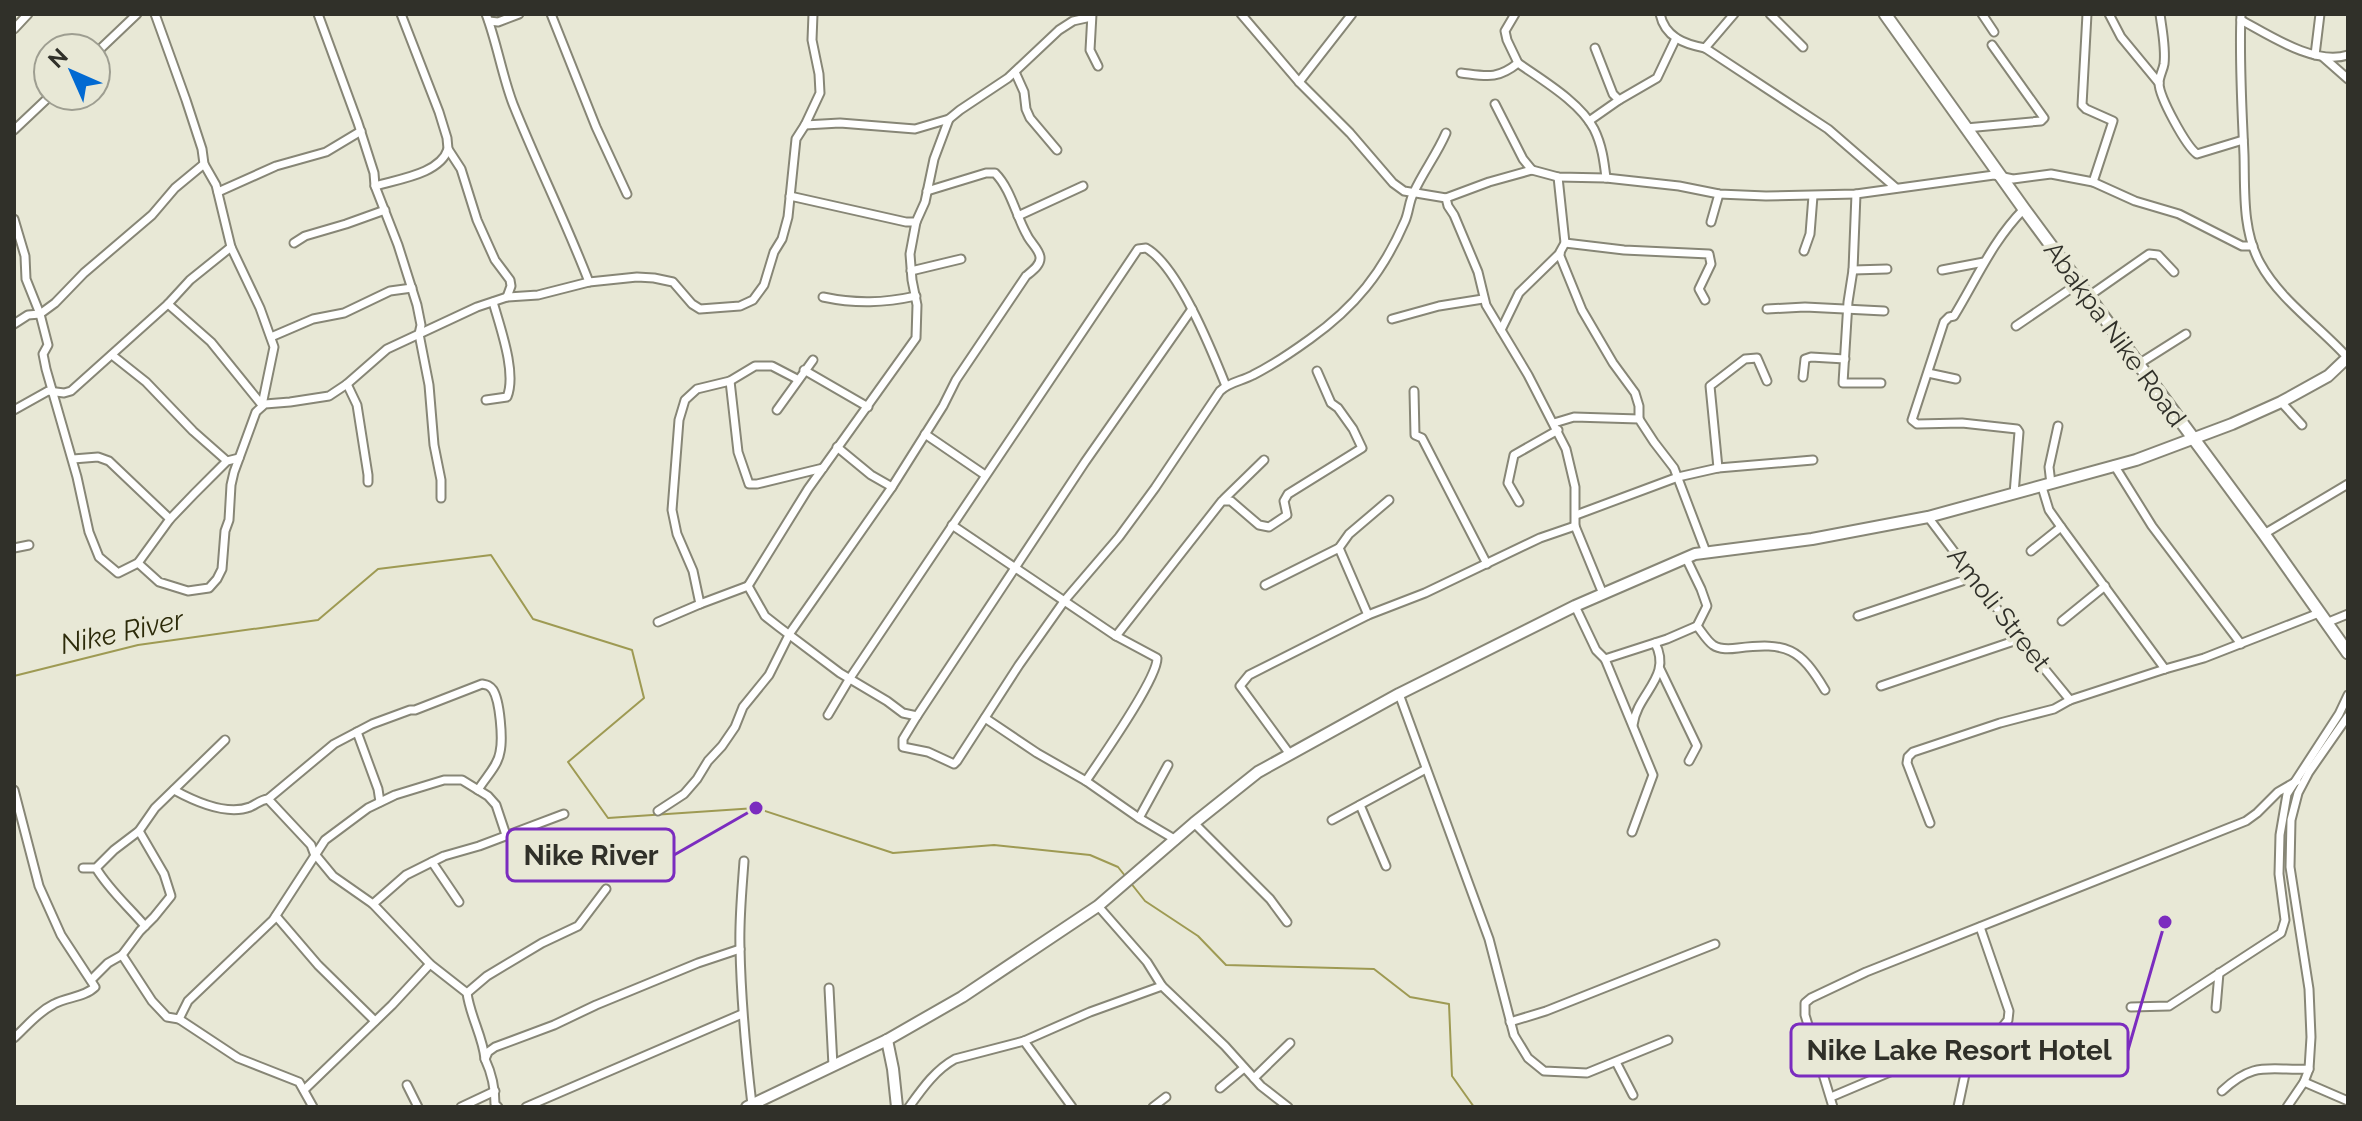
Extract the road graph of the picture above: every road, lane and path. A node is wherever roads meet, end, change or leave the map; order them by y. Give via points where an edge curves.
1 (28, 14) edge
2 (137, 14) edge
3 (155, 14) edge
4 (318, 14) edge
5 (401, 14) edge
6 (519, 14) edge
7 (551, 14) edge
8 (813, 14) edge
9 (1241, 14) edge
10 (1352, 14) edge
11 (1515, 14) edge
12 (1660, 14) edge
13 (1734, 14) edge
14 (1770, 14) edge
15 (1886, 14) edge
16 (1982, 14) edge
17 (2087, 14) edge
18 (2109, 14) edge
19 (2160, 14) edge
20 (2320, 14) edge
21 (1091, 15) edge
22 (2241, 17) edge
23 (487, 18) edge
24 (14, 29) edge
25 (1994, 32) dead end
26 (112, 38) edge
27 (1676, 38) junction
28 (1992, 45) dead end
29 (1803, 47) dead end
30 (1595, 48) dead end
31 (1705, 48) junction
32 (2348, 55) edge
33 (2319, 56) junction
34 (1518, 63) junction
35 (1098, 66) dead end
36 (1015, 72) junction
37 (1461, 73) dead end
38 (2348, 79) edge
39 (1299, 82) junction
40 (2159, 83) junction
41 (1619, 100) junction
42 (1495, 104) dead end
43 (33, 112) edge
44 (949, 119) junction
45 (1589, 121) junction
46 (805, 125) junction
47 (1966, 128) junction
48 (14, 130) edge
49 (361, 131) junction
50 (1446, 133) dead end
51 (2243, 140) junction
52 (448, 149) junction
53 (1057, 150) dead end
54 (204, 164) junction
55 (1532, 170) junction
56 (1558, 177) junction
57 (2002, 177) junction
58 (1606, 178) junction
59 (2093, 182) junction
60 (375, 186) junction
61 (1083, 186) dead end
62 (1896, 188) junction
63 (927, 191) junction
64 (218, 192) junction
65 (1413, 193) junction
66 (627, 194) dead end
67 (1719, 194) junction
68 (1856, 194) junction
69 (790, 196) junction
70 (1813, 196) junction
71 (1446, 198) junction
72 (2024, 209) junction
73 (385, 210) junction
74 (1018, 216) junction
75 (14, 219) edge
76 (916, 222) junction
77 (1711, 222) dead end
78 (17, 242) edge
79 (294, 243) dead end
80 (1565, 243) junction
81 (2253, 246) junction
82 (231, 247) junction
83 (1804, 251) dead end
84 (1560, 253) junction
85 (961, 259) dead end
86 (1984, 262) junction
87 (1887, 269) dead end
88 (1853, 270) junction
89 (1942, 270) dead end
90 (911, 271) junction
91 (2174, 272) dead end
92 (589, 282) junction
93 (2079, 283) junction
94 (412, 288) junction
95 (916, 296) junction
96 (2089, 296) junction
97 (507, 297) junction
98 (823, 297) dead end
99 (1483, 299) junction
100 (1705, 300) dead end
101 (493, 302) junction
102 (168, 304) junction
103 (1192, 309) junction
104 (1767, 309) dead end
105 (1848, 310) junction
106 (1884, 311) dead end
107 (40, 314) junction
108 (1392, 319) dead end
109 (14, 324) edge
110 (2016, 326) dead end
111 (1501, 330) junction
112 (419, 334) junction
113 (2186, 334) dead end
114 (271, 337) junction
115 (112, 355) junction
116 (2348, 357) edge
117 (1845, 359) junction
118 (813, 360) dead end
119 (2137, 365) junction
120 (804, 370) junction
121 (1317, 371) dead end
122 (1928, 373) junction
123 (1803, 377) dead end
124 (797, 379) junction
125 (1956, 379) dead end
126 (730, 381) junction
127 (1767, 381) dead end
128 (1881, 383) dead end
129 (347, 384) junction
130 (1226, 386) junction
131 (54, 391) junction
132 (1414, 391) dead end
133 (486, 400) dead end
134 (2281, 402) junction
135 (262, 405) junction
136 (868, 407) junction
137 (14, 410) edge
138 (777, 410) dead end
139 (1639, 419) junction
140 (2302, 425) dead end
141 (1556, 426) junction
142 (2058, 426) dead end
143 (925, 434) junction
144 (2191, 439) junction
145 (837, 447) junction
146 (239, 458) junction
147 (73, 459) junction
148 (1264, 460) dead end
149 (1813, 460) dead end
150 (227, 461) junction
151 (2114, 465) junction
152 (823, 468) junction
153 (1718, 468) junction
154 (985, 475) junction
155 (1678, 477) junction
156 (368, 482) dead end
157 (2348, 484) edge
158 (2047, 486) junction
159 (892, 487) junction
160 (2014, 494) junction
161 (441, 498) dead end
162 (1389, 500) dead end
163 (1222, 501) junction
164 (1519, 502) dead end
165 (1576, 515) junction
166 (1928, 517) junction
167 (170, 519) junction
168 (952, 525) junction
169 (1575, 526) junction
170 (2061, 527) junction
171 (2264, 534) junction
172 (29, 545) dead end
173 (14, 548) edge
174 (1339, 548) junction
175 (2031, 551) dead end
176 (1706, 552) junction
177 (1686, 558) junction
178 (138, 563) junction
179 (1487, 564) junction
180 (1016, 568) junction
181 (1974, 577) junction
182 (1265, 585) dead end
183 (748, 586) junction
184 (2105, 586) junction
185 (1603, 594) junction
186 (1065, 600) junction
187 (700, 604) junction
188 (1575, 606) junction
189 (2348, 614) edge
190 (1368, 615) junction
191 (1858, 616) dead end
192 (2321, 616) junction
193 (2062, 621) dead end
194 (658, 622) dead end
195 (1697, 626) junction
196 (790, 633) junction
197 (1116, 636) junction
198 (2020, 639) junction
199 (1655, 643) junction
200 (2241, 644) junction
201 (2348, 653) edge
202 (1605, 659) junction
203 (1660, 669) junction
204 (2165, 669) junction
205 (850, 678) junction
206 (1881, 686) dead end
207 (1825, 690) dead end
208 (1399, 694) junction
209 (2348, 695) edge
210 (2070, 700) junction
211 (828, 715) dead end
212 (917, 716) junction
213 (2348, 716) edge
214 (985, 718) junction
215 (1633, 727) junction
216 (357, 732) junction
217 (225, 740) dead end
218 (1289, 753) junction
219 (1689, 761) dead end
220 (1168, 765) dead end
221 (1426, 769) junction
222 (1086, 781) junction
223 (2297, 781) junction
224 (14, 790) edge
225 (174, 790) junction
226 (478, 790) junction
227 (268, 799) junction
228 (380, 802) junction
229 (1360, 805) junction
230 (658, 811) dead end
231 (564, 814) dead end
232 (1139, 818) junction
233 (1332, 820) dead end
234 (1194, 823) junction
235 (1930, 823) dead end
236 (139, 831) junction
237 (1632, 832) dead end
238 (506, 835) junction
239 (1176, 840) junction
240 (314, 853) junction
241 (744, 861) dead end
242 (432, 862) junction
243 (1386, 866) dead end
244 (83, 868) dead end
245 (96, 868) junction
246 (606, 889) dead end
247 (459, 902) dead end
248 (373, 904) junction
249 (1098, 906) junction
250 (276, 916) junction
251 (1287, 922) dead end
252 (145, 926) junction
253 (1980, 927) junction
254 (1715, 944) dead end
255 (740, 949) junction
256 (122, 955) junction
257 (430, 964) junction
258 (2219, 973) junction
259 (91, 980) junction
260 (1162, 986) junction
261 (829, 988) dead end
262 (467, 993) junction
263 (2131, 1007) dead end
264 (2216, 1008) dead end
265 (742, 1014) junction
266 (179, 1019) junction
267 (375, 1021) junction
268 (1510, 1022) junction
269 (14, 1038) edge
270 (887, 1040) junction
271 (1668, 1040) dead end
272 (1024, 1041) junction
273 (1972, 1041) junction
274 (1290, 1043) dead end
275 (485, 1059) junction
276 (1616, 1062) junction
277 (833, 1066) junction
278 (1244, 1068) junction
279 (2309, 1069) junction
280 (1254, 1078) junction
281 (2304, 1082) junction
282 (407, 1085) dead end
283 (1220, 1088) dead end
284 (304, 1090) junction
285 (495, 1091) junction
286 (2222, 1091) dead end
287 (1633, 1095) dead end
288 (1166, 1097) dead end
289 (1831, 1097) junction
290 (2348, 1101) edge
291 (749, 1106) edge
292 (313, 1107) edge
293 (418, 1107) edge
294 (461, 1107) edge
295 (498, 1107) edge
296 (526, 1107) edge
297 (897, 1107) edge
298 (909, 1107) edge
299 (1072, 1107) edge
300 (1153, 1107) edge
301 (1288, 1107) edge
302 (1833, 1107) edge
303 (1958, 1107) edge
304 (2287, 1107) edge

1 - 24 street
2 - 26 street
3 - 54 street
4 - 49 street
5 - 52 street
6 - 23 street via 495,23
7 - 66 street
8 - 46 street via 820,93
9 - 39 street
10 - 39 street
11 - 34 street via 1505,31
12 - 27 street via 1666,31
13 - 31 street
14 - 29 street
15 - 47 main road, Abakpa Nike Road
16 - 25 street
17 - 59 street via 2082,105 2113,121
18 - 40 street
19 - 40 street via 2165,61
20 - 33 street
21 - 35 street via 1090,50
21 - 36 street via 1059,30
22 - 33 street via 2290,47
22 - 51 street
23 - 92 street via 511,99
27 - 31 street
27 - 41 street via 1657,78
28 - 47 street via 2044,118
30 - 41 street
31 - 62 street via 1828,129
32 - 33 street
33 - 38 street
34 - 37 street via 1490,76
34 - 45 street
36 - 44 street
36 - 53 street via 1030,118
39 - 65 street via 1393,183
40 - 51 street via 2193,152
41 - 45 street
42 - 55 street
43 - 48 street
44 - 46 street via 915,129
44 - 63 street
45 - 58 street
46 - 69 street via 796,139
47 - 57 main road, Abakpa Nike Road
49 - 60 street
49 - 64 street via 326,152 276,166
50 - 65 street
51 - 81 street
52 - 60 street via 434,167
52 - 97 street via 461,169 491,250 510,280
54 - 64 street
54 - 107 street
55 - 56 street
55 - 71 street
56 - 58 street
56 - 80 street
57 - 59 street via 2051,174
57 - 62 street
57 - 72 main road, Abakpa Nike Road
58 - 67 street
59 - 81 street via 2179,214 2242,246
60 - 73 street
61 - 74 street
62 - 68 street
63 - 74 street via 991,172 998,175
63 - 76 street
64 - 82 street
65 - 71 street
65 - 130 street via 1394,243 1355,303 1299,348
67 - 70 street
67 - 77 street
68 - 70 street
68 - 88 street
69 - 76 street
69 - 92 street via 782,239 764,285 753,300 740,306 700,309 673,282 654,278
70 - 83 street
71 - 99 street via 1478,272
72 - 86 street
72 - 93 main road, Abakpa Nike Road
73 - 79 street
73 - 94 street
74 - 143 street via 1039,252 1039,264 956,380
75 - 78 street
76 - 90 street
78 - 107 street
80 - 84 street
80 - 100 street via 1709,254 1711,264 1699,289
81 - 116 street via 2274,284
82 - 102 street
82 - 114 street
84 - 111 street via 1519,293
84 - 139 street via 1582,310 1635,393
85 - 90 street
86 - 89 street
86 - 122 street via 1954,316 1944,322
87 - 88 street
88 - 105 street
90 - 95 street
91 - 96 street via 2158,255 2149,254
92 - 97 street
93 - 96 main road, Abakpa Nike Road
93 - 110 street
94 - 112 street
94 - 114 street via 390,291
95 - 98 street via 886,303
95 - 136 street via 916,338
96 - 119 main road, Abakpa Nike Road
97 - 101 street
99 - 108 street
99 - 111 street
101 - 112 street
101 - 133 street via 510,390 507,397
102 - 115 street
102 - 135 street via 211,342
103 - 130 street
103 - 154 street via 1156,254 1138,249
103 - 180 street
104 - 105 street
105 - 106 street
105 - 117 street
107 - 109 street
107 - 131 street via 48,345 43,354
111 - 141 street
112 - 129 street via 387,349
112 - 161 street
113 - 119 street
114 - 135 street via 274,347
115 - 131 street via 71,391
115 - 150 street
116 - 134 main road via 2328,376
117 - 123 street via 1805,359
117 - 128 street via 1843,383
118 - 120 street
119 - 144 main road, Abakpa Nike Road
120 - 124 street
120 - 136 street
121 - 163 street via 1331,403 1362,448 1288,494 1287,515 1269,527 1231,501
122 - 125 street
122 - 160 street via 1913,423 2017,429
124 - 126 street via 772,366 755,366
124 - 138 street
126 - 152 street via 738,452 749,484
126 - 187 street via 689,394 679,420 672,510
127 - 153 street via 1757,358 1752,358 1710,386
129 - 135 street via 329,396
129 - 156 street via 357,405
130 - 186 street via 1119,537
131 - 137 street
131 - 147 street
132 - 179 street via 1415,435 1422,438
134 - 140 street
134 - 144 main road
135 - 146 street
136 - 145 street
139 - 141 street via 1574,417
139 - 155 street
141 - 164 street via 1514,455 1508,483
141 - 165 street via 1572,469
142 - 158 street
143 - 154 street
143 - 159 street
144 - 151 main road
144 - 171 main road, Abakpa Nike Road
145 - 152 street
145 - 159 street
146 - 150 street
146 - 178 street via 222,569 209,588 188,591 159,582
147 - 167 street via 109,461
147 - 178 street via 99,557 118,573
148 - 163 street
149 - 153 street
150 - 167 street
151 - 158 main road
151 - 200 street via 2152,526
152 - 183 street
153 - 155 street
154 - 168 street
155 - 165 street
155 - 176 street
157 - 171 street
158 - 160 main road
158 - 170 street via 2049,510
159 - 196 street
160 - 166 main road
162 - 174 street
163 - 197 street
165 - 169 street
166 - 176 main road
166 - 181 street, Amoli Street
167 - 178 street
168 - 180 street
168 - 205 street
169 - 179 street
169 - 185 street
170 - 175 street
170 - 184 street
171 - 192 main road, Abakpa Nike Road
172 - 173 street
174 - 182 street
174 - 190 street
176 - 177 main road
177 - 185 main road
177 - 195 street via 1707,606
179 - 190 street
180 - 186 street
180 - 212 street
181 - 191 street
181 - 198 street, Amoli Street
183 - 187 street
183 - 196 street via 765,616
184 - 193 street
184 - 204 street
185 - 188 main road
186 - 197 street
186 - 214 street
187 - 194 street
188 - 202 street
188 - 208 main road
189 - 192 street
190 - 218 street via 1257,670 1240,686
192 - 200 street
192 - 201 main road, Abakpa Nike Road
195 - 199 street
195 - 207 street via 1721,648 1790,650 1811,666
196 - 205 street
196 - 230 street via 722,746 684,794
197 - 222 street via 1158,662
198 - 206 street
198 - 210 street, Amoli Street
199 - 202 street
199 - 203 street
200 - 204 street
202 - 215 street
203 - 215 street
203 - 219 street via 1697,746
204 - 210 street
205 - 211 street
205 - 212 street via 903,713
208 - 218 main road
208 - 221 street
209 - 223 street
210 - 235 street via 1913,752 1907,763
212 - 214 street via 903,747 954,764
213 - 279 street via 2309,772 2291,820 2290,867 2309,989
214 - 222 street
215 - 237 street via 1653,775
216 - 226 street via 482,684 489,686 499,712 500,754
216 - 227 street via 334,744
216 - 228 street
217 - 225 street
218 - 234 main road
220 - 232 street
221 - 229 street
221 - 268 street via 1489,939
222 - 232 street
223 - 253 street via 2246,821
223 - 258 street via 2287,794 2281,825 2283,929
224 - 259 street via 39,886 61,935
225 - 227 street via 226,808
225 - 236 street
226 - 228 street via 462,780 444,780
226 - 238 street via 496,805
227 - 240 street
228 - 240 street
229 - 233 street
229 - 243 street
231 - 238 street
232 - 239 street
234 - 239 main road
234 - 251 street
236 - 245 street
236 - 252 street via 171,896
238 - 242 street
239 - 249 main road
240 - 248 street via 333,876
240 - 250 street
241 - 255 street
242 - 247 street
242 - 248 street via 406,875
244 - 245 street
245 - 252 street
246 - 262 street via 578,926 487,976
248 - 257 street
249 - 260 street
249 - 270 main road
250 - 266 street via 188,1001
250 - 267 street
252 - 256 street
253 - 273 street via 2009,1011 2000,1030
253 - 289 street via 1866,972 1805,1003
254 - 268 street
255 - 265 street
255 - 275 street via 495,1047
256 - 259 street
256 - 266 street via 152,1001 167,1017
257 - 262 street
257 - 267 street
258 - 263 street via 2169,1006
258 - 264 street
259 - 269 street via 93,990 42,1011
260 - 272 street
260 - 278 street
261 - 277 street
262 - 275 street
265 - 291 street
265 - 296 street
266 - 284 street via 238,1058 299,1082
267 - 284 street
268 - 276 street via 1519,1046 1544,1071 1587,1073
270 - 277 main road
270 - 297 main road
271 - 276 street
272 - 298 street via 955,1059
272 - 299 street
273 - 289 street
273 - 303 street
274 - 280 street
275 - 285 street
276 - 287 street
277 - 291 main road
278 - 280 street
278 - 283 street
279 - 281 street
279 - 286 street via 2252,1069
280 - 301 street
281 - 290 street
281 - 304 street
282 - 293 street
284 - 292 street
285 - 294 street
285 - 295 street
288 - 300 street
289 - 302 street

